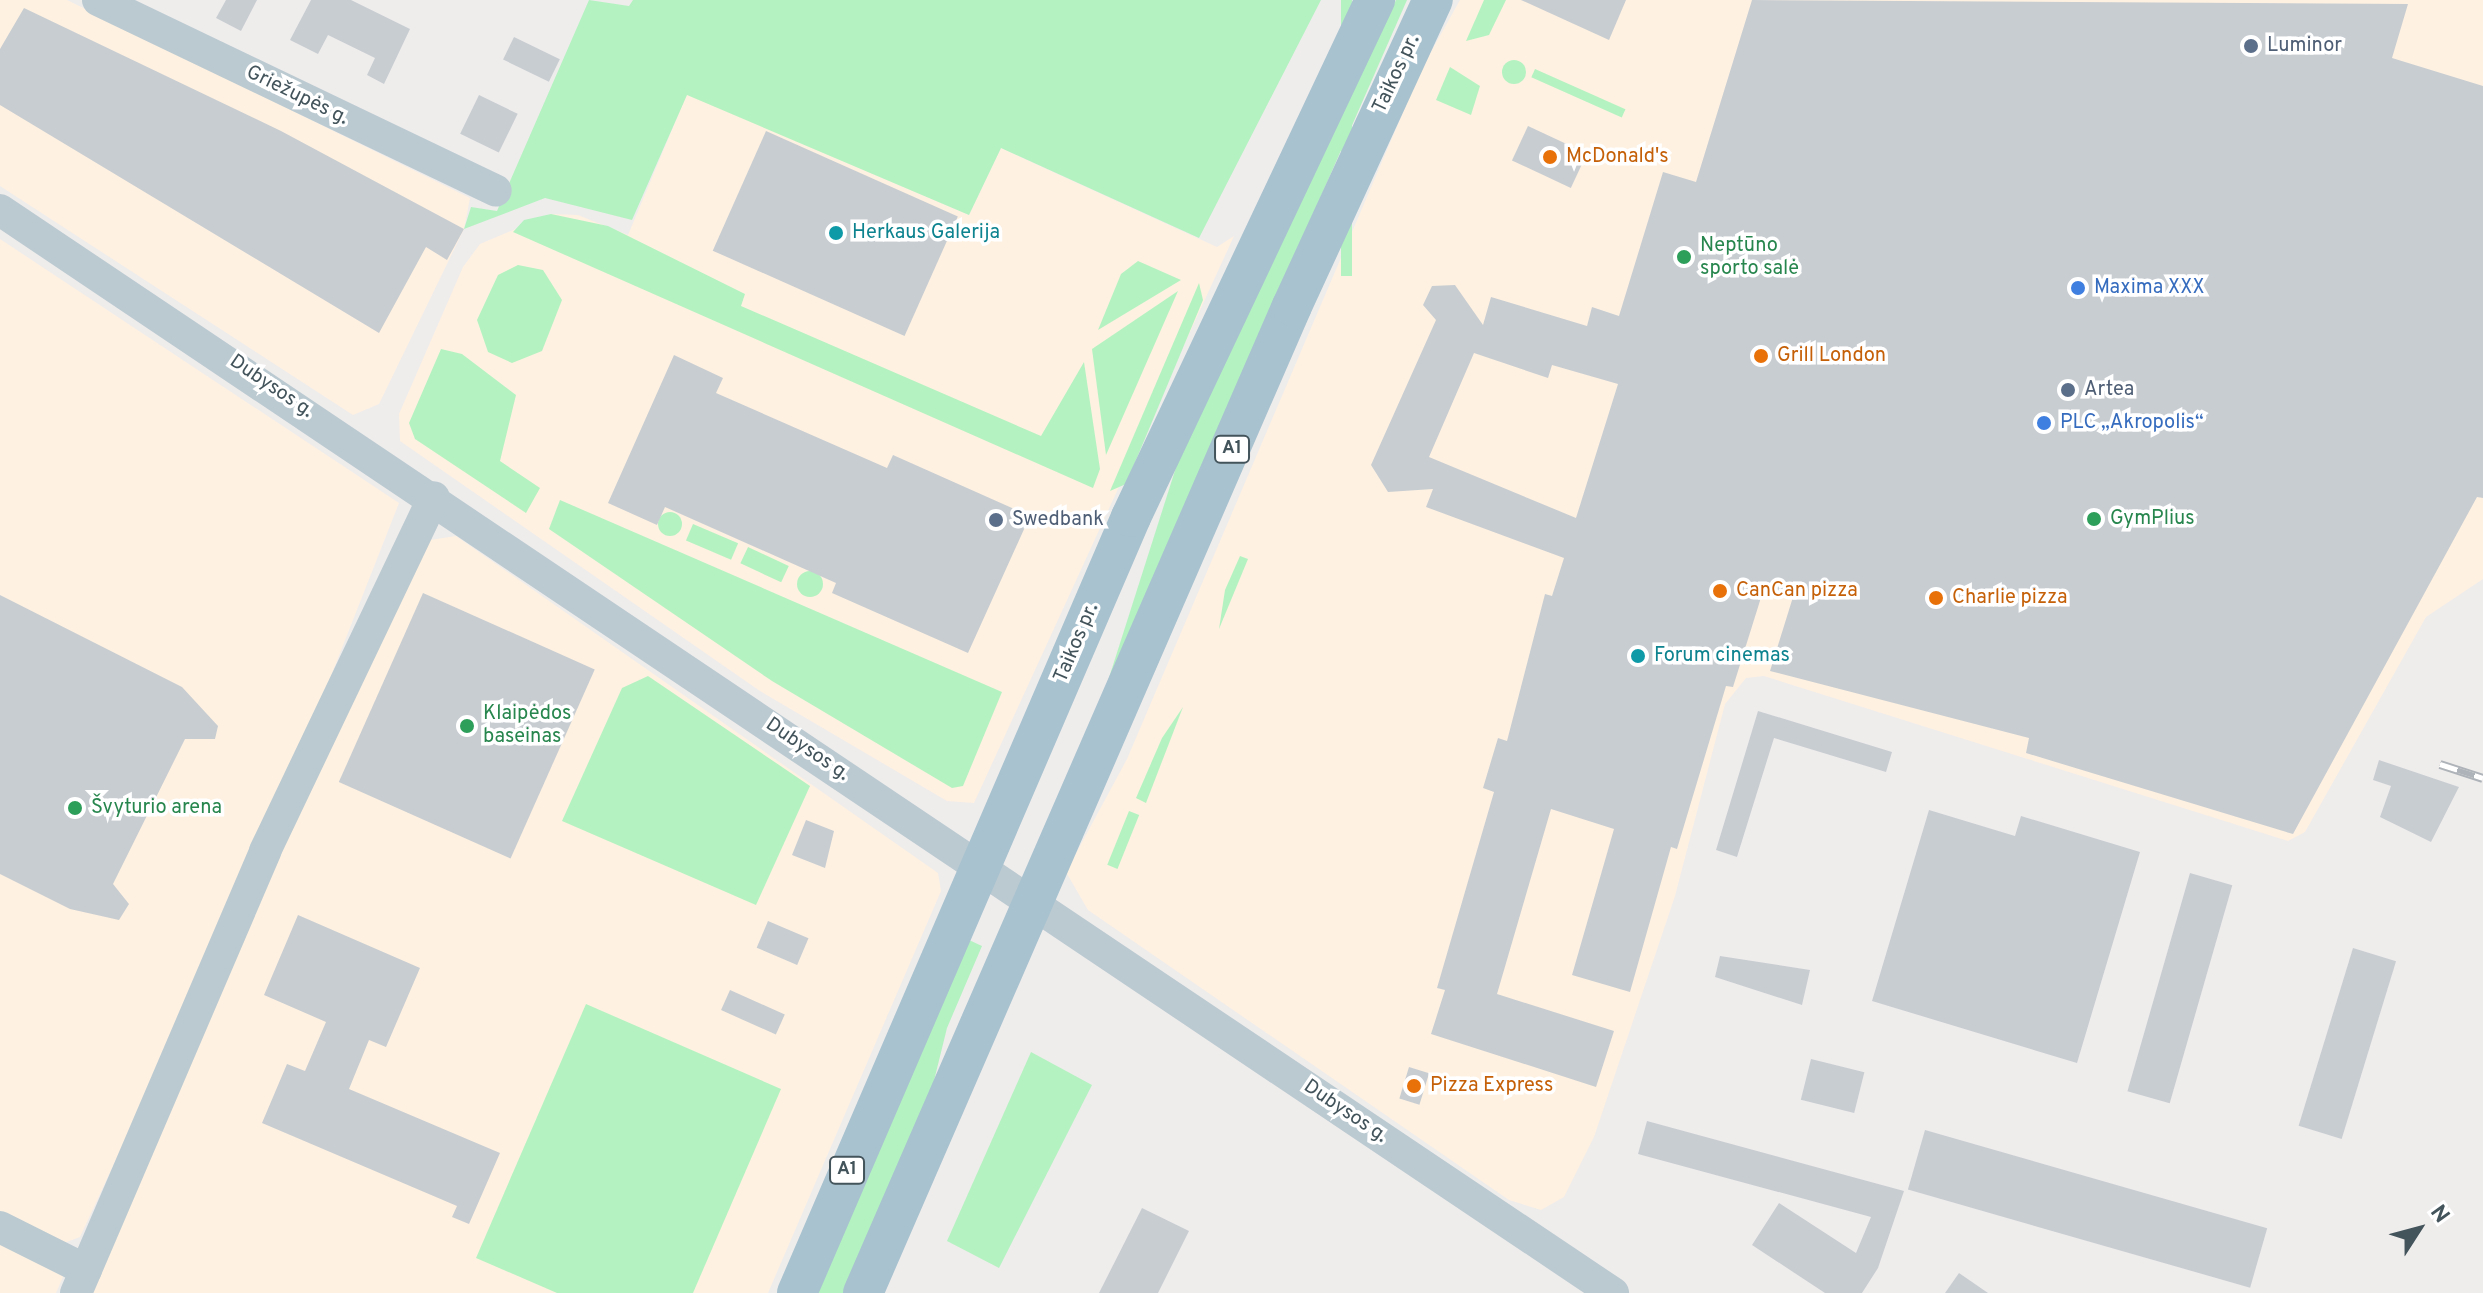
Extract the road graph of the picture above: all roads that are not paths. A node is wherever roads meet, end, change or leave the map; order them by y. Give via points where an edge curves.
1 (98, 0) edge
2 (1375, 0) edge
3 (1433, 0) edge
4 (496, 191) dead end
5 (0, 210) edge
6 (434, 497) junction
7 (981, 866) junction
8 (1034, 900) junction
9 (0, 1227) edge
10 (81, 1282) edge
11 (797, 1293) edge
12 (863, 1293) edge
13 (1613, 1293) edge

1 - 4 street, Griežupės g.
2 - 7 main road, Taikos pr. / A1 via 1232,293
3 - 8 main road, Taikos pr. / A1
5 - 6 street, Dubysos g.
6 - 7 street, Dubysos g.
6 - 10 street via 265,851
7 - 8 street, Dubysos g.
7 - 11 main road, Taikos pr. / A1
8 - 12 main road, Taikos pr. / A1
8 - 13 street, Dubysos g.
9 - 10 street

